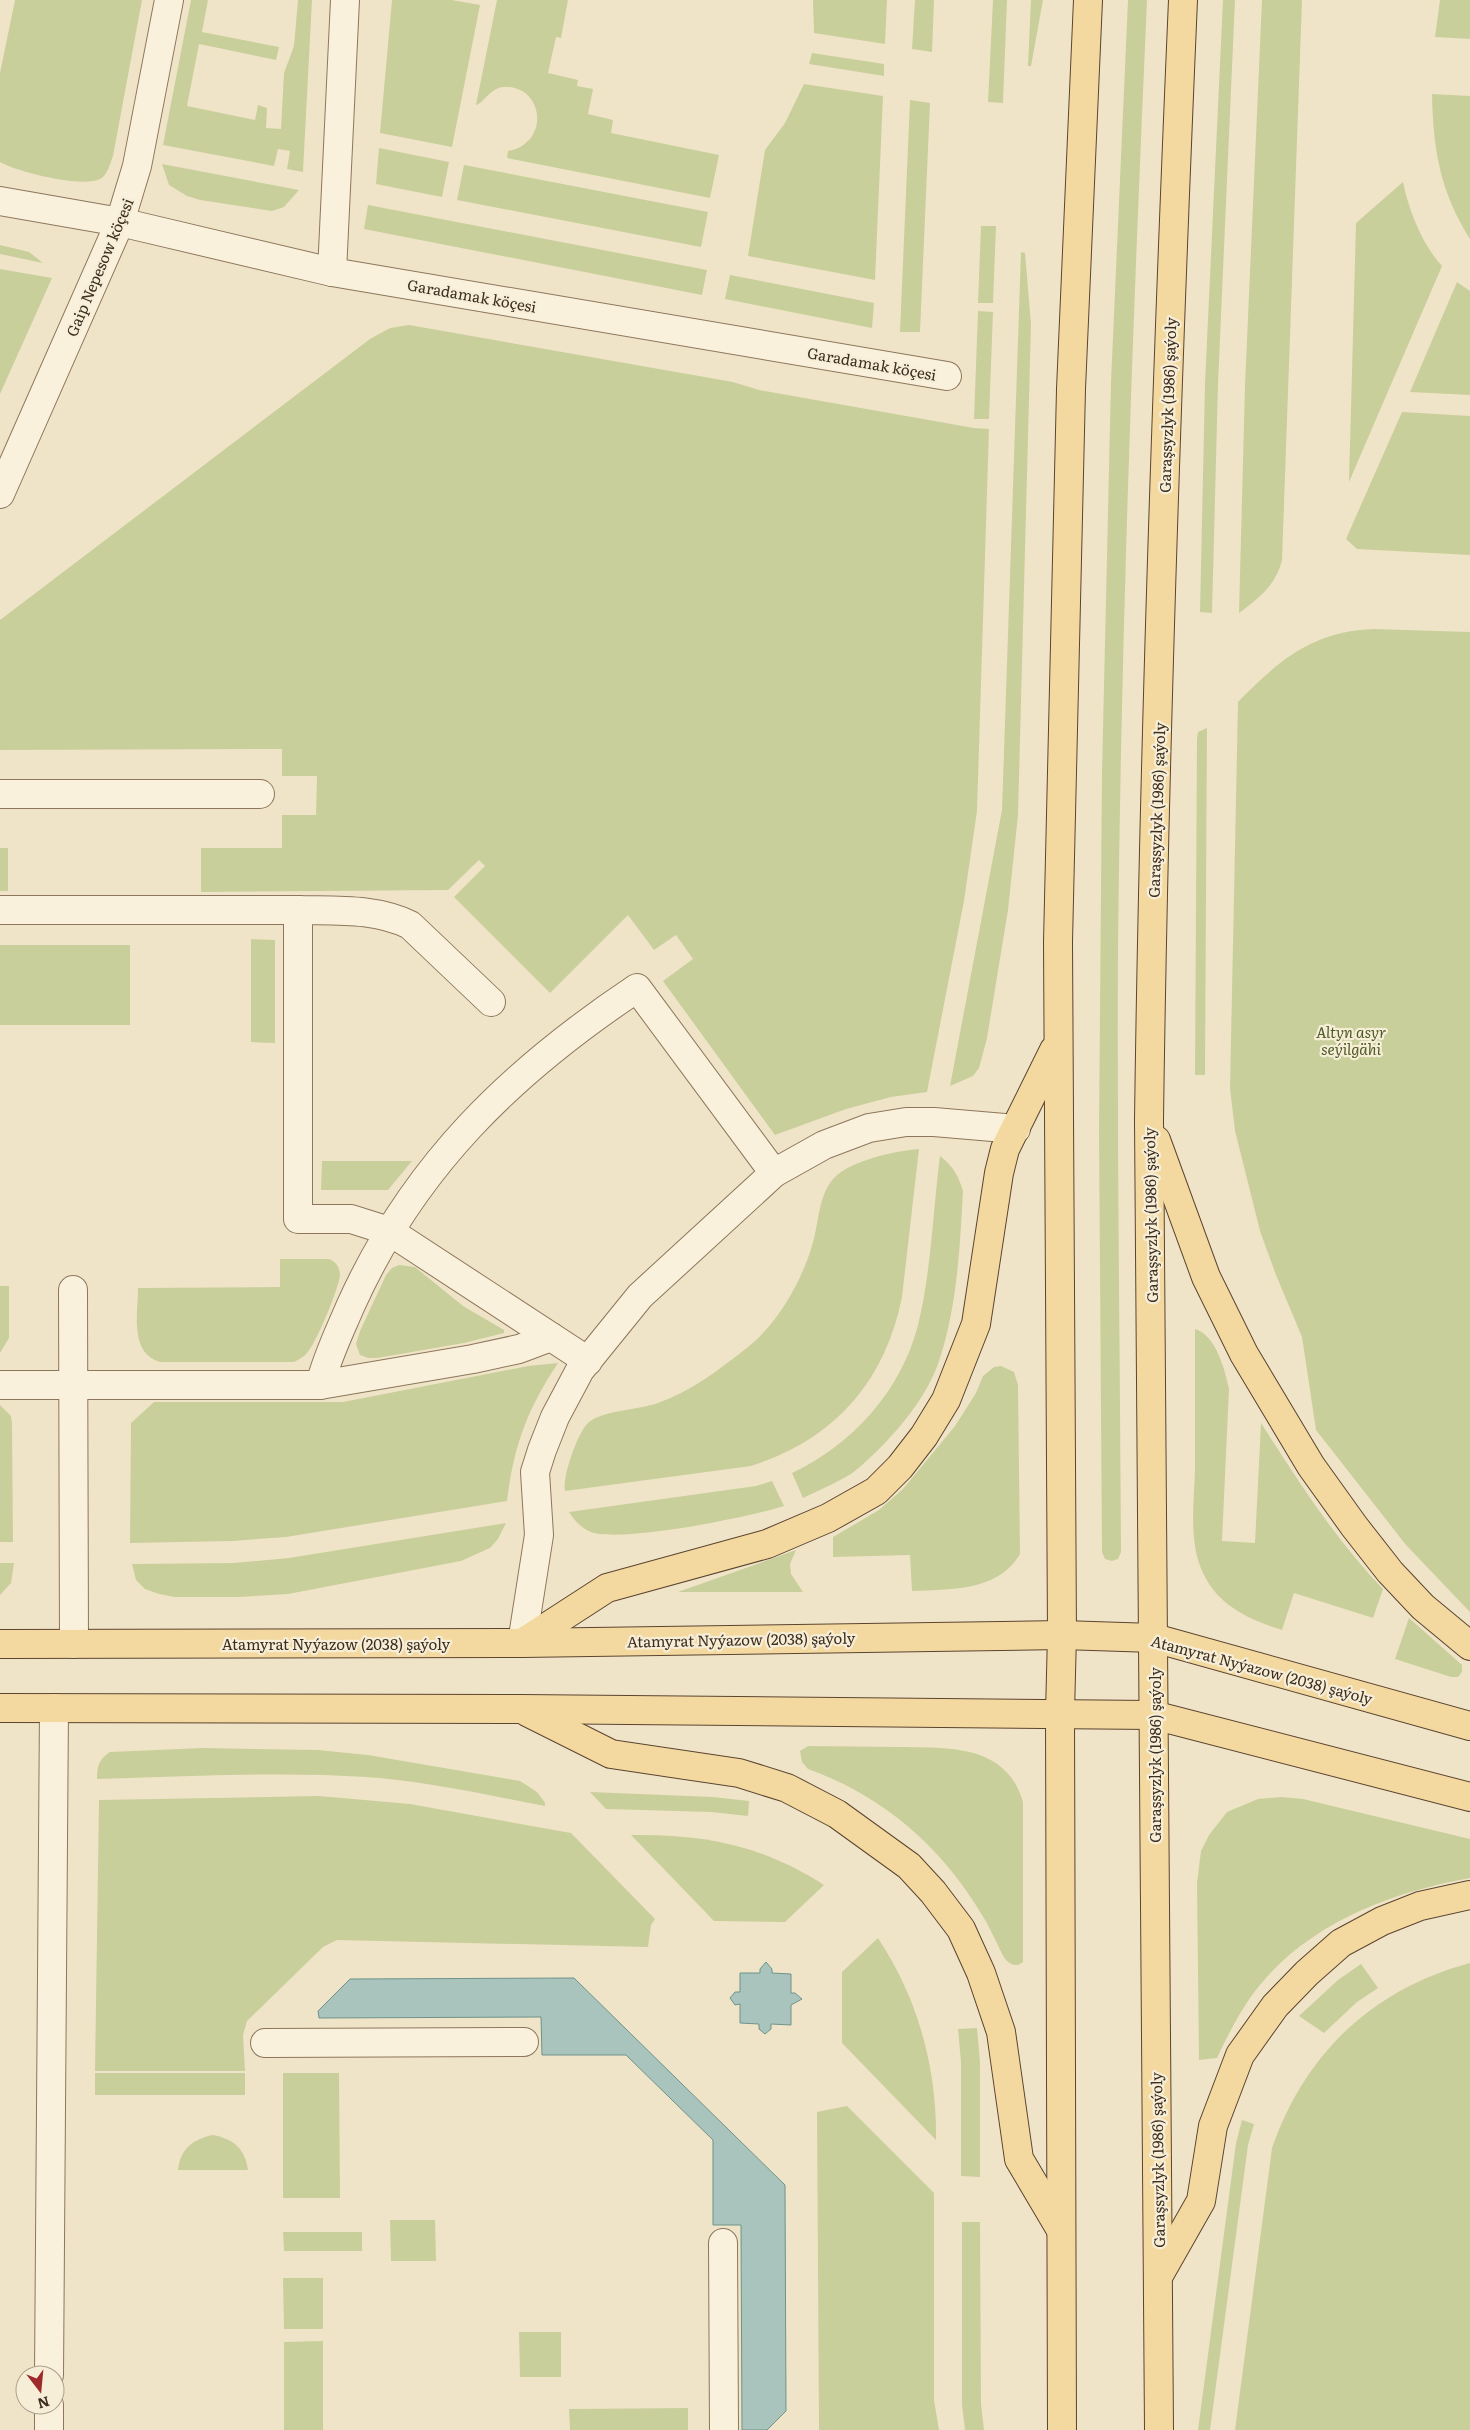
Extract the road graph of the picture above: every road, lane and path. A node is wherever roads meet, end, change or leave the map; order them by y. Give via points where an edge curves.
1 (169, 0) edge
2 (345, 0) edge
3 (1088, 0) edge
4 (1183, 0) edge
5 (0, 201) edge
6 (120, 222) junction
7 (332, 272) junction
8 (947, 376) dead end
9 (0, 494) edge
10 (0, 794) edge
11 (260, 794) dead end
12 (0, 910) edge
13 (298, 910) junction
14 (491, 1002) dead end
15 (1057, 1044) junction
16 (1149, 1120) junction
17 (1016, 1129) junction
18 (774, 1173) junction
19 (389, 1231) junction
20 (73, 1290) dead end
21 (551, 1337) junction
22 (588, 1361) junction
23 (0, 1385) edge
24 (73, 1385) junction
25 (320, 1385) junction
26 (1062, 1634) junction
27 (1154, 1638) junction
28 (522, 1643) junction
29 (0, 1644) edge
30 (74, 1644) junction
31 (1470, 1646) edge
32 (0, 1708) edge
33 (54, 1708) junction
34 (521, 1709) junction
35 (1060, 1713) junction
36 (1153, 1714) junction
37 (1470, 1726) edge
38 (1470, 1797) edge
39 (1470, 1895) edge
40 (524, 2042) dead end
41 (265, 2043) dead end
42 (1062, 2231) junction
43 (723, 2243) dead end
44 (1158, 2276) junction
45 (49, 2365) edge
46 (49, 2415) edge
47 (49, 2430) edge
48 (724, 2430) edge
49 (1062, 2430) edge
50 (1158, 2430) edge

1 - 6 street, Gaip Nepesow köçesi via 137,166
2 - 7 street
3 - 15 main road via 1070,389
4 - 16 main road, Garaşsyzlyk (1986) şaýoly via 1167,385
5 - 6 street, Garadamak köçesi
6 - 7 street, Garadamak köçesi
6 - 9 street, Gaip Nepesow köçesi
7 - 8 street, Garadamak köçesi
10 - 11 street
12 - 13 street
13 - 14 street via 369,912 394,917 410,925
13 - 19 street via 298,1219 351,1219
15 - 17 main road
15 - 26 main road
16 - 27 main road, Garaşsyzlyk (1986) şaýoly
16 - 31 main road via 1206,1277 1244,1354 1307,1459 1390,1572 1423,1607
17 - 18 street via 934,1122 906,1122 869,1128 824,1145
17 - 28 main road via 1005,1149 999,1174 976,1324 946,1400 900,1468 876,1491 828,1518 767,1544 607,1588
18 - 19 street via 637,988 553,1047 488,1106 425,1178
18 - 22 street via 640,1296
19 - 21 street
19 - 25 street via 362,1280 325,1365
20 - 24 street
21 - 22 street
21 - 25 street via 519,1349 482,1357
22 - 28 street via 555,1417 535,1472 540,1535
23 - 24 street
24 - 25 street
24 - 30 street
26 - 27 main road, Atamyrat Nyýazow (2038) şaýoly
26 - 28 main road, Atamyrat Nyýazow (2038) şaýoly
26 - 35 main road
27 - 36 main road, Garaşsyzlyk (1986) şaýoly
27 - 37 main road, Atamyrat Nyýazow (2038) şaýoly
28 - 30 main road, Atamyrat Nyýazow (2038) şaýoly
29 - 30 main road, Atamyrat Nyýazow (2038) şaýoly
32 - 33 main road
33 - 34 main road
33 - 45 street
34 - 35 main road
34 - 42 main road via 611,1754 739,1773 787,1788 837,1814 909,1866 934,1892 961,1929 981,1973 1000,2032 1019,2159
35 - 36 main road
35 - 42 main road
36 - 38 main road
36 - 44 main road, Garaşsyzlyk (1986) şaýoly
39 - 44 main road via 1420,1906 1382,1921 1341,1943 1275,2006 1240,2055 1212,2126 1201,2201
40 - 41 street
42 - 49 main road
43 - 48 street
44 - 50 main road, Garaşsyzlyk (1986) şaýoly
46 - 47 street

